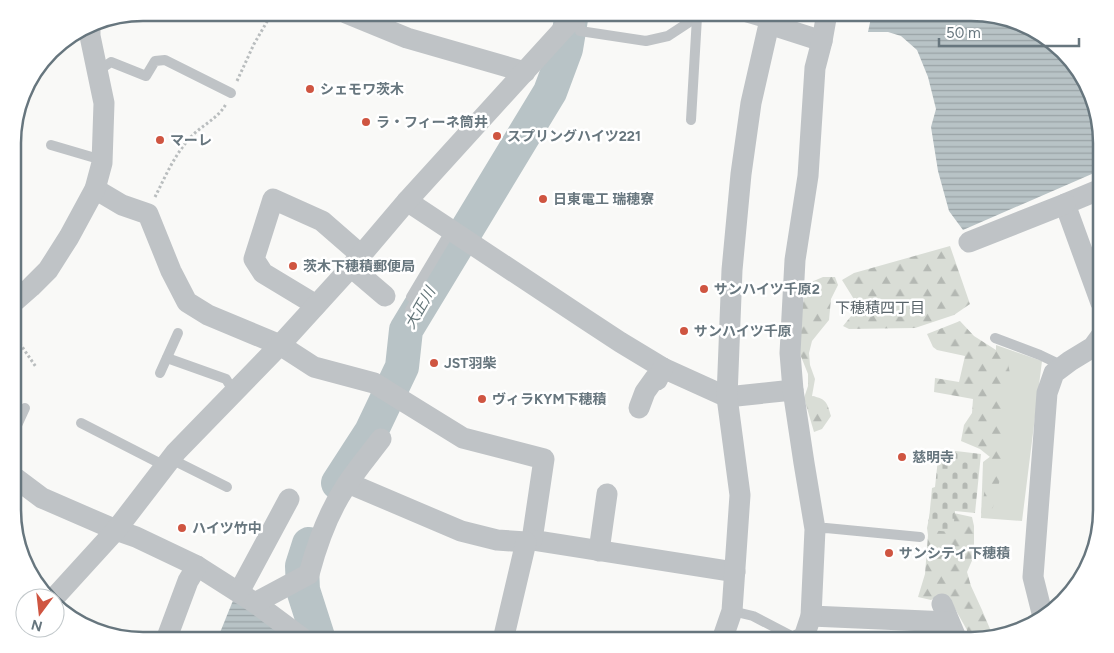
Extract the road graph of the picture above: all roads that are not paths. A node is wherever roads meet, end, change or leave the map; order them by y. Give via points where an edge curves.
1 (367, 21) edge
2 (571, 21) edge
3 (579, 21) edge
4 (691, 21) edge
5 (699, 21) edge
6 (760, 21) edge
7 (825, 21) edge
8 (769, 24) junction
9 (90, 34) edge
10 (822, 41) junction
11 (98, 72) junction
12 (525, 72) junction
13 (231, 93) road end
14 (690, 120) dead end
15 (51, 145) dead end
16 (102, 160) junction
17 (95, 189) junction
18 (1092, 193) edge
19 (407, 201) junction
20 (1065, 204) junction
21 (459, 236) junction
22 (969, 242) dead end
23 (356, 261) junction
24 (1092, 278) edge
25 (21, 296) edge
26 (385, 296) dead end
27 (316, 305) junction
28 (410, 310) dead end
29 (178, 333) dead end
30 (995, 338) dead end
31 (280, 345) junction
32 (1092, 348) edge
33 (167, 358) junction
34 (1063, 366) junction
35 (663, 368) junction
36 (160, 373) dead end
37 (793, 390) junction
38 (234, 392) junction
39 (727, 397) junction
40 (25, 408) dead end
41 (639, 408) dead end
42 (21, 417) edge
43 (81, 423) dead end
44 (381, 439) dead end
45 (168, 462) junction
46 (21, 482) edge
47 (348, 483) junction
48 (227, 487) dead end
49 (607, 494) dead end
50 (289, 499) dead end
51 (815, 529) junction
52 (116, 530) junction
53 (920, 537) dead end
54 (529, 541) junction
55 (598, 551) junction
56 (197, 566) junction
57 (735, 572) junction
58 (63, 588) edge
59 (247, 597) junction
60 (1040, 609) edge
61 (732, 611) junction
62 (811, 616) junction
63 (950, 622) edge
64 (725, 631) edge
65 (782, 631) edge
66 (806, 631) edge
67 (169, 632) edge
68 (294, 632) edge
69 (505, 632) edge

1 - 12 street via 407,38
2 - 12 street
3 - 4 lane via 580,31 646,41 668,36
5 - 14 lane
6 - 8 lane
7 - 10 street
8 - 10 street
8 - 39 street via 751,103 741,174 732,270
9 - 11 street
10 - 37 street via 815,68 808,176 795,260 790,353
11 - 13 lane via 111,62 146,76 156,61 165,60
11 - 16 street via 104,103
12 - 19 street
15 - 16 lane
16 - 17 street
17 - 25 street via 48,270
17 - 31 street via 122,205 148,214 170,271 187,302 208,315
18 - 20 street
19 - 21 street
19 - 23 street
20 - 22 street
20 - 24 street
21 - 28 lane via 411,297 416,300
21 - 35 street
23 - 26 street
23 - 27 street
23 - 27 street via 322,221 273,199 254,259 263,273
27 - 31 street
29 - 33 lane
30 - 34 lane
31 - 38 street
31 - 54 street via 314,367 374,384 463,438 544,459
32 - 34 street
33 - 36 lane
33 - 38 lane via 226,379
34 - 60 street via 1054,373 1047,393 1033,577
35 - 39 street
35 - 41 street via 645,392
37 - 39 street
37 - 51 street
38 - 45 street
39 - 57 street via 740,495
40 - 42 lane
43 - 45 lane
44 - 47 street
45 - 48 lane
45 - 52 street
46 - 52 street via 42,498
47 - 54 street via 461,531 497,540
47 - 59 street via 300,579
49 - 55 street
50 - 59 street
51 - 53 lane
51 - 62 street
52 - 56 street
52 - 58 street
54 - 55 street
54 - 69 street
55 - 57 street
56 - 59 street
56 - 67 street
57 - 61 street
59 - 68 street
61 - 64 street
61 - 65 lane via 753,616
62 - 63 street
62 - 66 street

